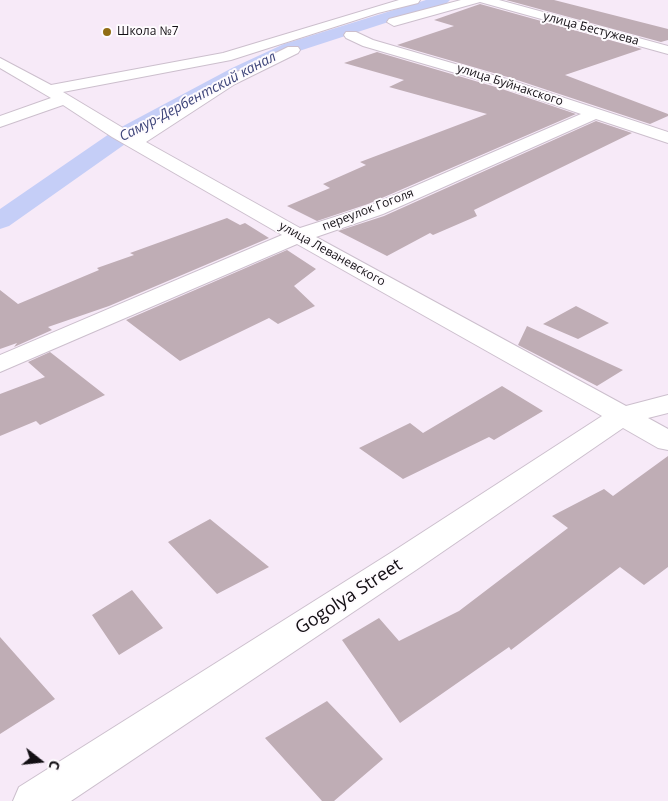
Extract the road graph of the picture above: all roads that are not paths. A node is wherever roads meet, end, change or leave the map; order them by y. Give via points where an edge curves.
1 (414, 0) edge
2 (475, 0) edge
3 (484, 0) edge
4 (356, 3) dead end
5 (374, 10) junction
6 (314, 44) dead end
7 (668, 50) edge
8 (0, 62) edge
9 (47, 90) junction
10 (64, 98) junction
11 (597, 113) junction
12 (0, 122) edge
13 (127, 138) junction
14 (668, 138) edge
15 (298, 236) junction
16 (0, 364) edge
17 (668, 404) edge
18 (621, 416) junction
19 (668, 440) edge
20 (34, 801) edge

1 - 5 street
2 - 11 street, улица Буйнакского via 345,37
3 - 7 street, улица Бестужева
4 - 5 street
5 - 9 street via 226,57
6 - 13 street via 297,48 230,80 169,122
8 - 9 street, улица Леваневского
9 - 10 street, улица Леваневского
10 - 12 street
10 - 13 street, улица Леваневского
11 - 14 street, улица Буйнакского
11 - 15 street, переулок Гоголя via 376,210
13 - 15 street, улица Леваневского
15 - 16 street, переулок Гоголя
15 - 18 street, улица Леваневского
17 - 18 street, Gogolya Street
18 - 19 street, улица Леваневского
18 - 20 street, Gogolya Street

